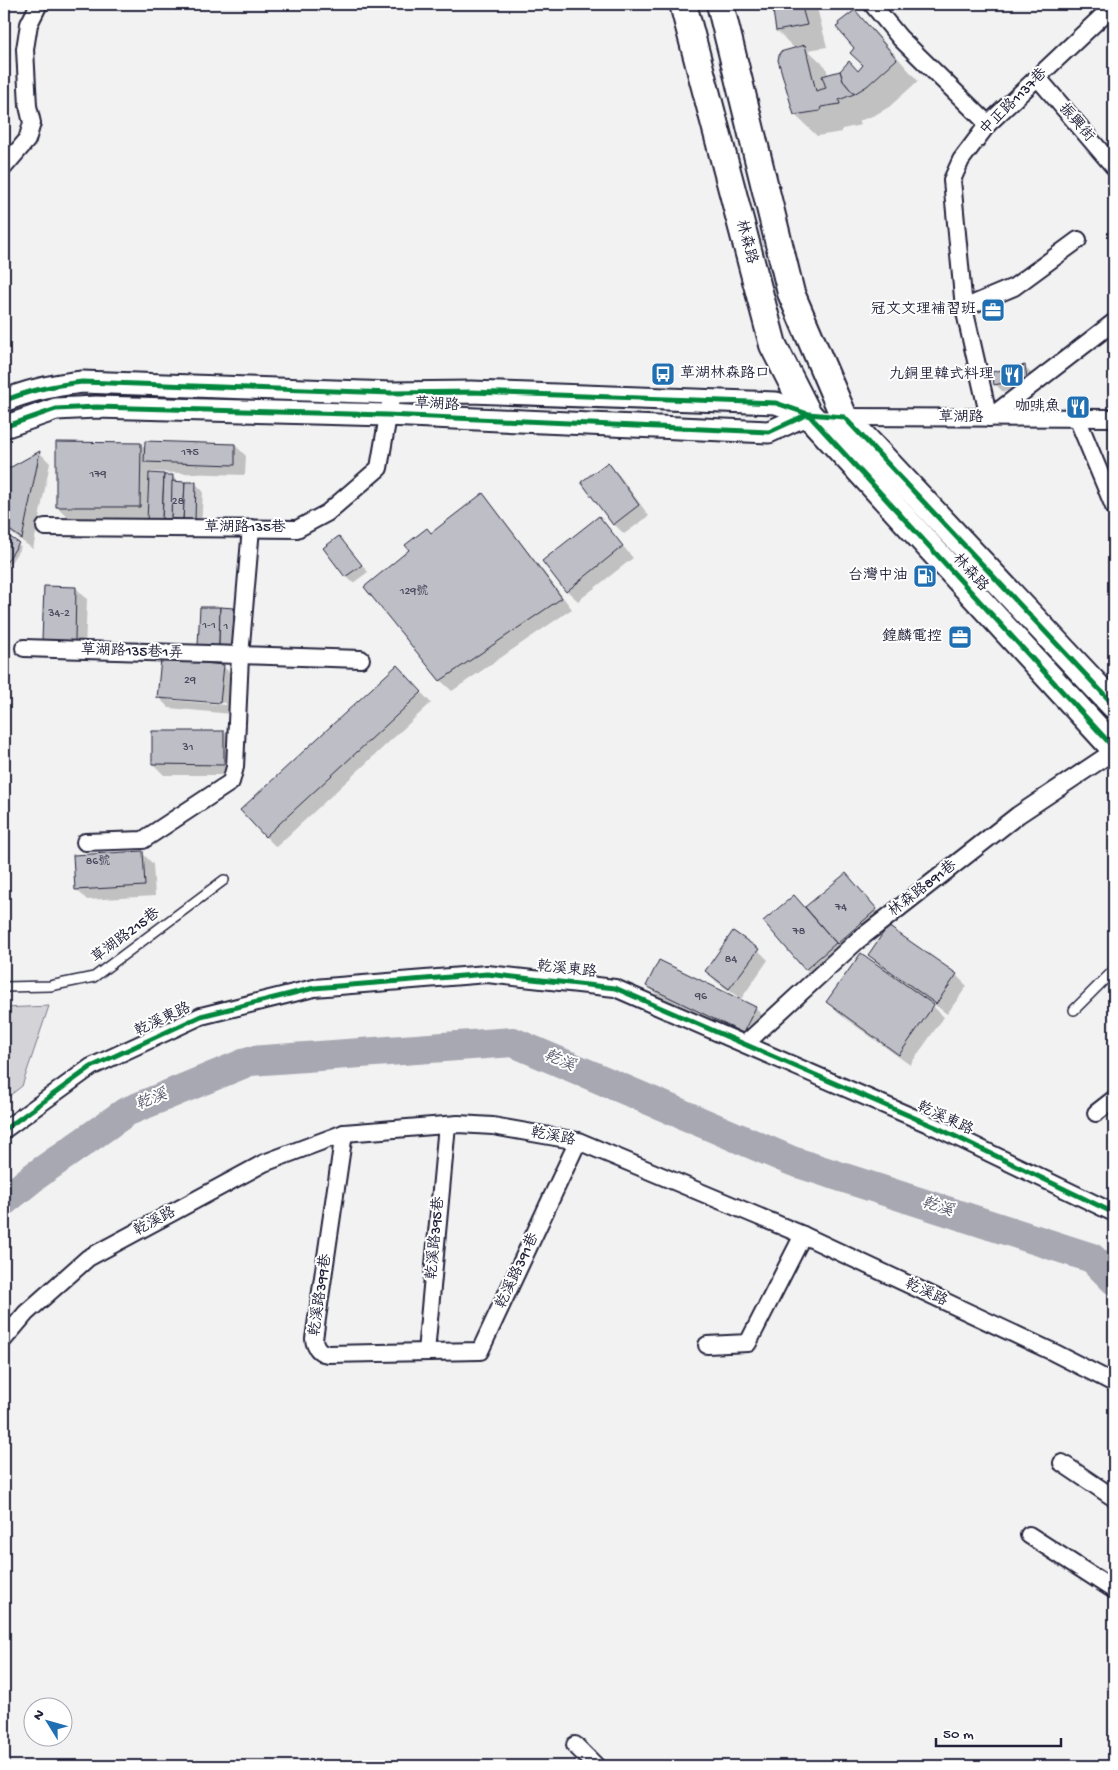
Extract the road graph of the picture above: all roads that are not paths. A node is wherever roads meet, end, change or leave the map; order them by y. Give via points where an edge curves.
1 (39, 4) edge
2 (683, 4) edge
3 (720, 4) edge
4 (872, 4) edge
5 (1106, 7) edge
6 (1038, 78) junction
7 (988, 124) junction
8 (1114, 167) edge
9 (4, 168) edge
10 (1078, 240) dead end
11 (964, 308) junction
12 (1114, 322) edge
13 (392, 392) junction
14 (4, 401) edge
15 (808, 414) junction
16 (387, 415) junction
17 (844, 417) junction
18 (989, 418) junction
19 (1077, 418) junction
20 (1114, 418) edge
21 (4, 427) edge
22 (1114, 507) edge
23 (45, 527) dead end
24 (251, 528) junction
25 (24, 648) dead end
26 (240, 656) junction
27 (361, 659) dead end
28 (1114, 705) edge
29 (1114, 750) edge
30 (85, 842) dead end
31 (224, 880) dead end
32 (1114, 970) edge
33 (4, 987) edge
34 (1074, 1010) dead end
35 (745, 1044) junction
36 (1114, 1099) edge
37 (1096, 1112) dead end
38 (447, 1125) junction
39 (4, 1130) edge
40 (344, 1133) junction
41 (578, 1140) junction
42 (1114, 1212) edge
43 (803, 1235) junction
44 (4, 1339) edge
45 (707, 1345) dead end
46 (426, 1352) junction
47 (1114, 1383) edge
48 (1062, 1464) dead end
49 (1114, 1498) edge
50 (1029, 1536) dead end
51 (1114, 1590) edge
52 (575, 1745) dead end
53 (596, 1766) edge

1 - 9 street via 29,24 25,49 32,124 27,140
2 - 15 main road, 林森路 via 773,345
3 - 17 main road, 林森路 via 791,294
4 - 7 street via 900,38
5 - 6 street, 中正路1137巷
6 - 7 street, 中正路1137巷
6 - 8 street, 振興街
7 - 11 street, 中正路1137巷 via 961,160 952,180
10 - 11 street via 1014,287
11 - 18 street, 中正路1137巷
12 - 18 street
13 - 14 street, 草湖路 via 82,382 53,385
13 - 15 street, 草湖路 via 776,403
13 - 16 street, 草湖路135巷
15 - 16 street, 草湖路 via 769,432
15 - 17 street, 草湖路
15 - 29 main road, 林森路
16 - 21 street, 草湖路 via 96,407 56,409
16 - 24 street, 草湖路135巷 via 379,468 327,513 297,529
17 - 18 street, 草湖路
17 - 28 main road, 林森路
18 - 19 street, 草湖路
19 - 20 street, 草湖路
19 - 22 street
23 - 24 street, 草湖路135巷
24 - 26 street
25 - 26 street, 草湖路135巷1弄
26 - 27 street, 草湖路135巷1弄
26 - 30 street via 236,767 230,782 143,840
29 - 35 street, 林森路891巷 via 1018,815 858,941
31 - 33 lane, 草湖路215巷 via 94,977 50,986
32 - 34 lane
35 - 39 street, 乾溪東路 via 615,988 487,974 314,988 200,1016 91,1067
35 - 42 street, 乾溪東路 via 940,1130
36 - 37 street
38 - 40 street, 乾溪路
38 - 41 street, 乾溪路 via 494,1126
38 - 46 street, 乾溪路395巷
40 - 44 street, 乾溪路 via 264,1162 88,1258 26,1313
40 - 46 street, 乾溪路399巷 via 315,1344 328,1354
41 - 43 street, 乾溪路
41 - 46 street, 乾溪路391巷 via 483,1348 477,1352
43 - 45 street via 748,1343
43 - 47 street, 乾溪路
48 - 49 street
50 - 51 street
52 - 53 street

